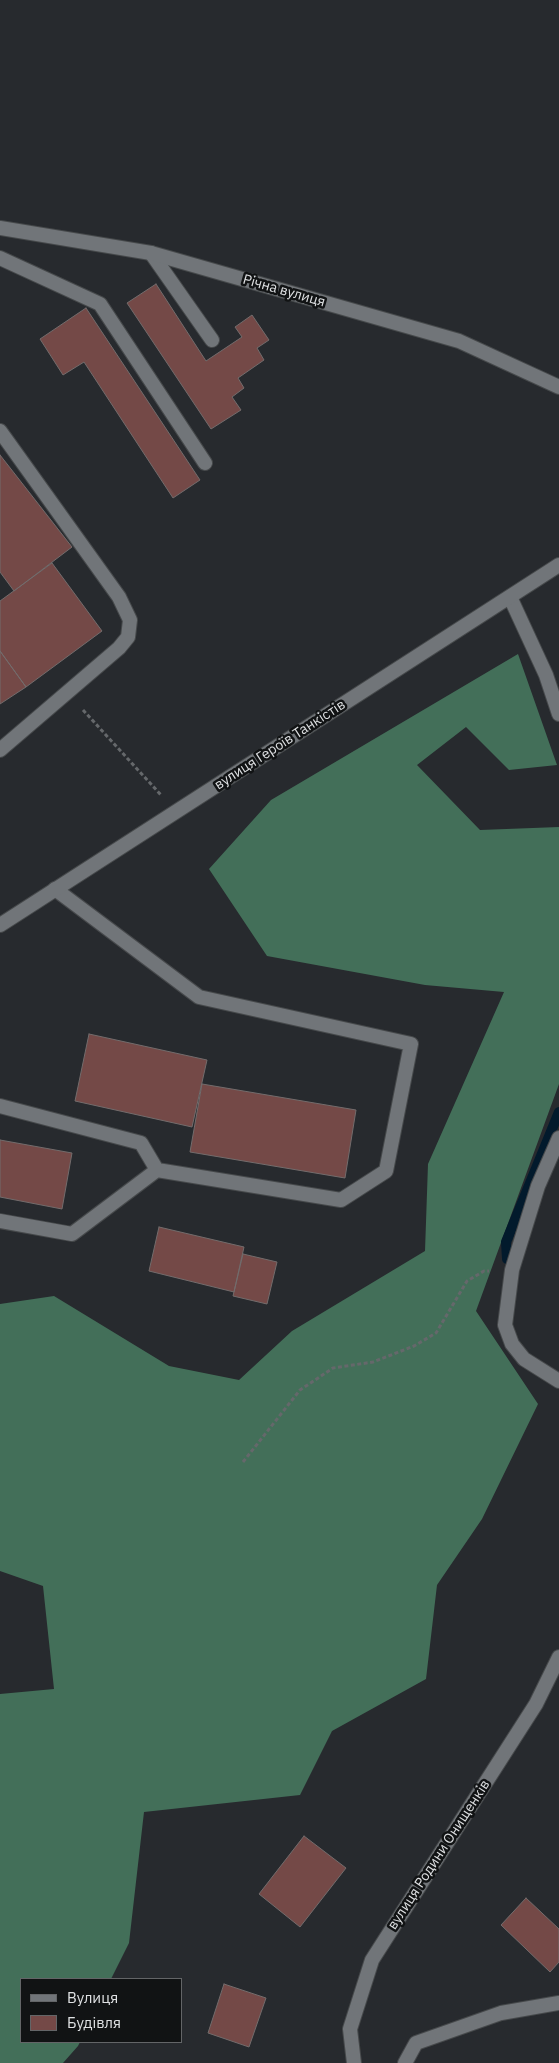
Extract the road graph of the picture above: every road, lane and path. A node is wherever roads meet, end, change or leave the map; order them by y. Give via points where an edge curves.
1 (0, 228) edge
2 (151, 254) junction
3 (0, 258) edge
4 (212, 340) dead end
5 (559, 387) edge
6 (0, 431) edge
7 (205, 463) dead end
8 (559, 566) edge
9 (510, 598) junction
10 (67, 693) junction
11 (559, 714) edge
12 (0, 750) edge
13 (161, 795) dead end
14 (55, 889) junction
15 (0, 925) edge
16 (0, 1106) edge
17 (559, 1138) edge
18 (157, 1170) junction
19 (0, 1221) edge
20 (512, 1270) junction
21 (559, 1381) edge
22 (243, 1462) dead end
23 (559, 1656) edge
24 (559, 2003) edge
25 (354, 2063) edge
26 (405, 2063) edge

1 - 2 street, Річна вулиця
2 - 4 street
2 - 5 street, Річна вулиця via 458,341
3 - 7 street via 100,304
6 - 10 street via 119,596 130,620 128,637 119,648
8 - 9 street, вулиця Героїв Танкістів
9 - 11 street via 546,675
9 - 14 street, вулиця Героїв Танкістів
10 - 12 street
10 - 13 path
14 - 15 street, вулиця Героїв Танкістів
14 - 18 street via 199,997 411,1044 386,1171 341,1200
16 - 18 street via 141,1143
17 - 20 street via 538,1186
18 - 19 street via 72,1234
20 - 21 street via 505,1324 512,1344 524,1360
20 - 22 path via 484,1271 466,1281 436,1332 414,1346 373,1362 333,1368 300,1390
23 - 25 street, вулиця Родини Онищенків via 536,1704 372,1960 350,2029
24 - 26 street via 501,2013 416,2042

